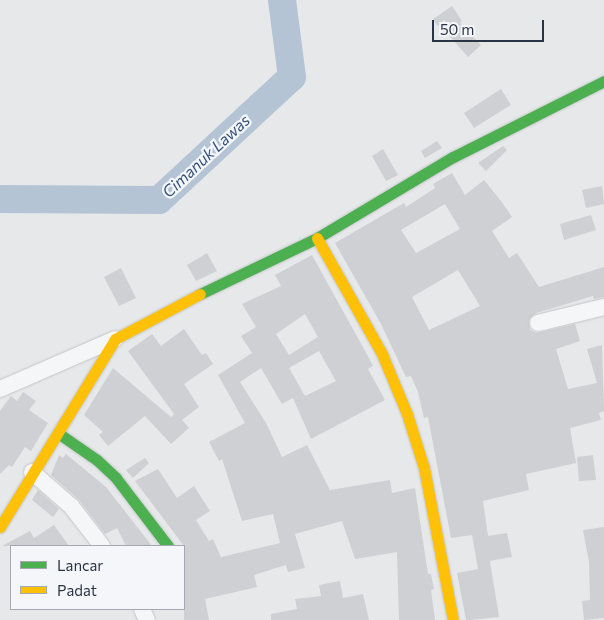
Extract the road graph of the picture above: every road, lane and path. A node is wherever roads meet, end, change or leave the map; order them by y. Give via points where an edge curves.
1 (604, 81) edge
2 (317, 238) junction
3 (604, 307) edge
4 (538, 323) dead end
5 (115, 339) junction
6 (0, 389) edge
7 (58, 433) junction
8 (32, 472) junction
9 (0, 527) edge
10 (101, 545) edge
11 (167, 545) edge
12 (453, 620) edge

1 - 2 street via 453,157
2 - 5 street
2 - 12 street via 382,354 407,414 424,468
3 - 4 street
5 - 6 street
5 - 7 street
7 - 8 street
7 - 11 street via 97,460 116,478
8 - 9 street
8 - 10 street via 71,506

